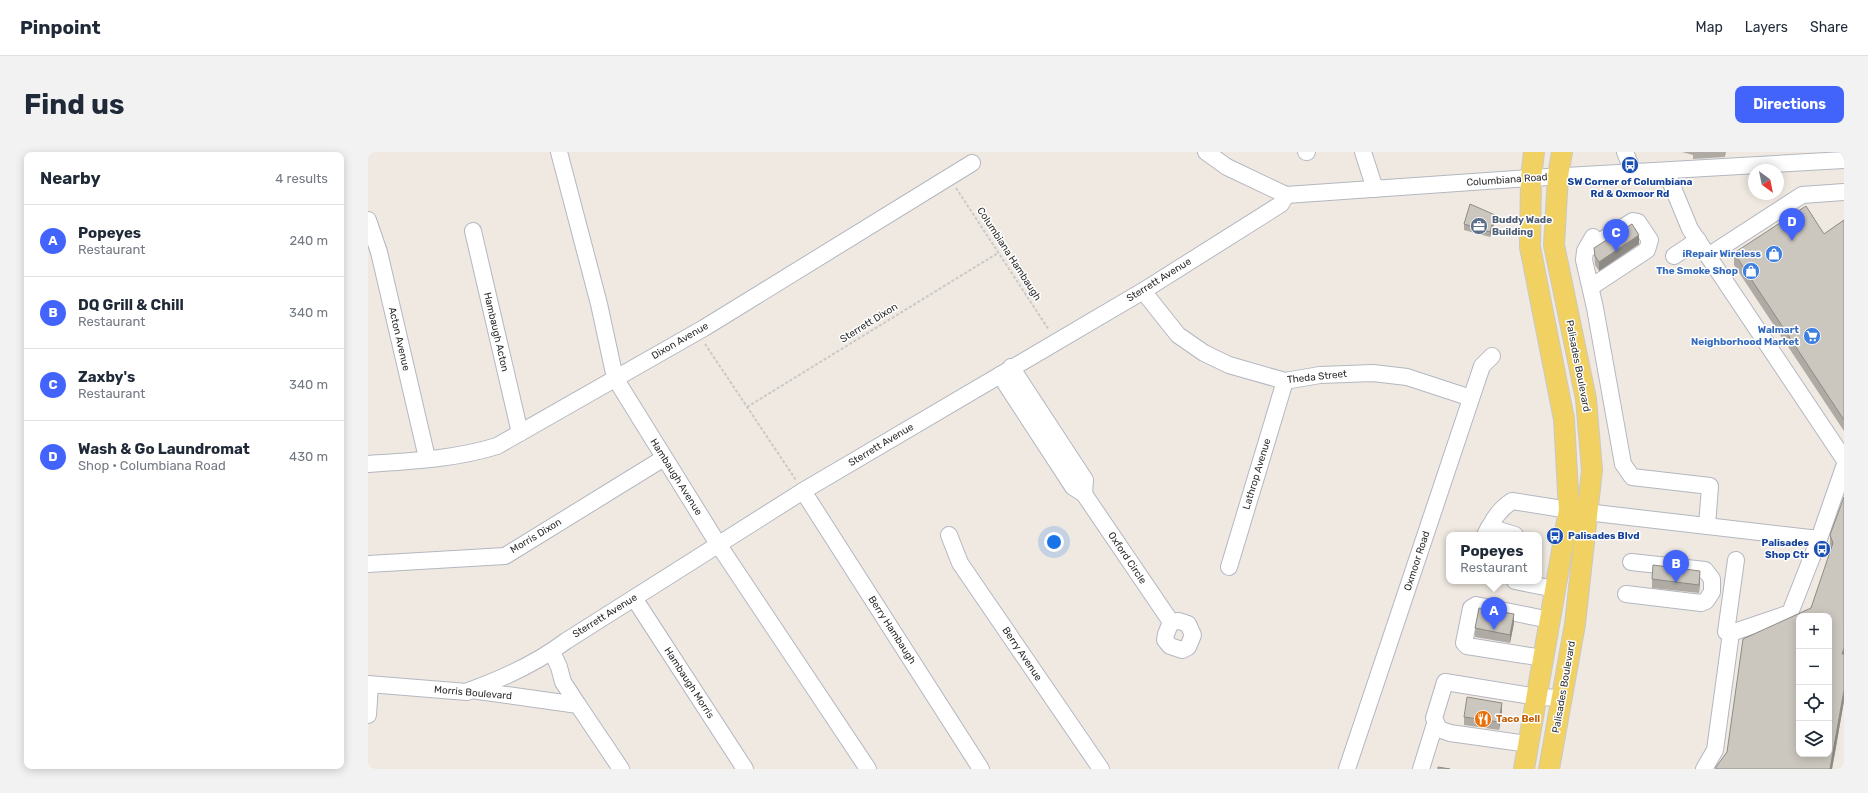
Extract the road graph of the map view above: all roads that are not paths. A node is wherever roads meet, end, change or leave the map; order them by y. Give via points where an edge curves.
1 (559, 152) edge
2 (1206, 152) edge
3 (1364, 152) edge
4 (1534, 152) edge
5 (1562, 152) edge
6 (1625, 152) edge
7 (1812, 157) edge
8 (1844, 160) edge
9 (972, 163) dead end
10 (1666, 171) junction
11 (1633, 172) junction
12 (1558, 176) junction
13 (1531, 178) junction
14 (1375, 189) junction
15 (1844, 192) edge
16 (1286, 195) junction
17 (368, 220) edge
18 (473, 230) dead end
19 (1698, 240) junction
20 (1674, 256) dead end
21 (1708, 256) junction
22 (1591, 287) junction
23 (1143, 291) junction
24 (1492, 356) dead end
25 (1006, 371) junction
26 (615, 378) junction
27 (1285, 381) junction
28 (1471, 398) junction
29 (520, 433) junction
30 (427, 458) junction
31 (664, 458) junction
32 (1844, 459) edge
33 (368, 464) edge
34 (1844, 467) edge
35 (803, 491) junction
36 (1578, 511) junction
37 (1707, 526) junction
38 (1487, 532) edge
39 (949, 535) dead end
40 (1819, 539) junction
41 (718, 544) junction
42 (1736, 560) dead end
43 (1631, 562) dead end
44 (368, 564) edge
45 (1229, 567) dead end
46 (1535, 584) edge
47 (1555, 589) junction
48 (1626, 594) dead end
49 (634, 598) junction
50 (1550, 620) junction
51 (1171, 622) dead end
52 (1726, 632) dead end
53 (552, 652) junction
54 (1543, 658) junction
55 (369, 685) edge
56 (471, 690) junction
57 (1537, 697) junction
58 (1562, 698) junction
59 (578, 705) junction
60 (368, 715) edge
61 (1435, 724) junction
62 (1528, 744) junction
63 (621, 769) edge
64 (745, 769) edge
65 (868, 769) edge
66 (980, 769) edge
67 (1101, 769) edge
68 (1347, 769) edge
69 (1421, 769) edge
70 (1524, 769) edge
71 (1549, 769) edge
72 (1704, 769) edge

1 - 26 street, Hambaugh Avenue via 599,304
2 - 16 street, Columbiana Road via 1227,167
3 - 14 street
4 - 13 main road
5 - 12 main road
6 - 11 street
7 - 8 street, Columbiana Road
7 - 10 street, Columbiana Road
9 - 26 street, Dixon Avenue via 704,328
10 - 11 street, Columbiana Road
10 - 19 street via 1690,229
11 - 12 street, Columbiana Road
12 - 13 street, Columbiana Road
12 - 36 main road, Palisades Boulevard via 1554,245 1586,399 1592,470
13 - 14 street, Columbiana Road
13 - 36 main road, Palisades Boulevard via 1530,247 1564,419
14 - 16 street, Columbiana Road
15 - 21 street via 1802,196
16 - 23 street, Sterrett Avenue via 1281,204
17 - 30 street, Acton Avenue via 379,252
18 - 29 street, Hambaugh Acton
19 - 20 street
19 - 21 street
21 - 32 street
22 - 22 street via 1584,260 1589,244 1628,222 1638,222 1650,240 1647,250
22 - 37 street via 1623,464 1632,477 1710,486
23 - 25 street, Sterrett Avenue
23 - 27 street, Theda Street via 1178,334 1204,352 1229,365
24 - 28 street, Oxmoor Road via 1482,366
25 - 35 street, Sterrett Avenue
25 - 51 street, Oxford Circle via 1053,445 1085,480 1084,494
26 - 29 street, Dixon Avenue
26 - 31 street, Hambaugh Avenue
27 - 28 street, Theda Street via 1320,375 1373,373 1406,377
27 - 45 street, Lathrop Avenue
28 - 68 street, Oxmoor Road
29 - 30 street, Dixon Avenue via 497,446 472,454
30 - 33 street, Dixon Avenue
31 - 41 street, Hambaugh Avenue
31 - 44 street, Morris Dixon via 505,556
34 - 40 street
35 - 41 street, Sterrett Avenue
35 - 66 street, Berry Hambaugh
36 - 37 street
36 - 38 street via 1512,501 1503,507
36 - 47 main road, Palisades Boulevard
36 - 58 main road, Palisades Boulevard via 1575,624
37 - 40 street
39 - 67 street, Berry Avenue via 960,563
40 - 72 street via 1790,613 1731,633 1715,750
41 - 49 street, Sterrett Avenue
41 - 65 street, Hambaugh Avenue
42 - 52 street
43 - 48 street via 1705,570 1712,579 1712,592 1710,598 1701,603
46 - 47 street
47 - 50 main road, Palisades Boulevard
49 - 53 street, Sterrett Avenue
49 - 64 street, Hambaugh Morris
50 - 54 main road, Palisades Boulevard
50 - 54 street via 1476,605 1471,608 1464,643 1467,646
53 - 56 street, Sterrett Avenue via 500,680
53 - 59 street via 563,682
54 - 57 main road, Palisades Boulevard
55 - 56 street, Morris Boulevard via 467,692
55 - 60 street
56 - 59 street, Morris Boulevard
57 - 58 street
57 - 61 street via 1445,682 1435,713
57 - 62 main road, Palisades Boulevard
58 - 71 main road, Palisades Boulevard
59 - 63 street
61 - 62 street via 1439,729 1450,733
61 - 69 street
62 - 70 main road, Palisades Boulevard

